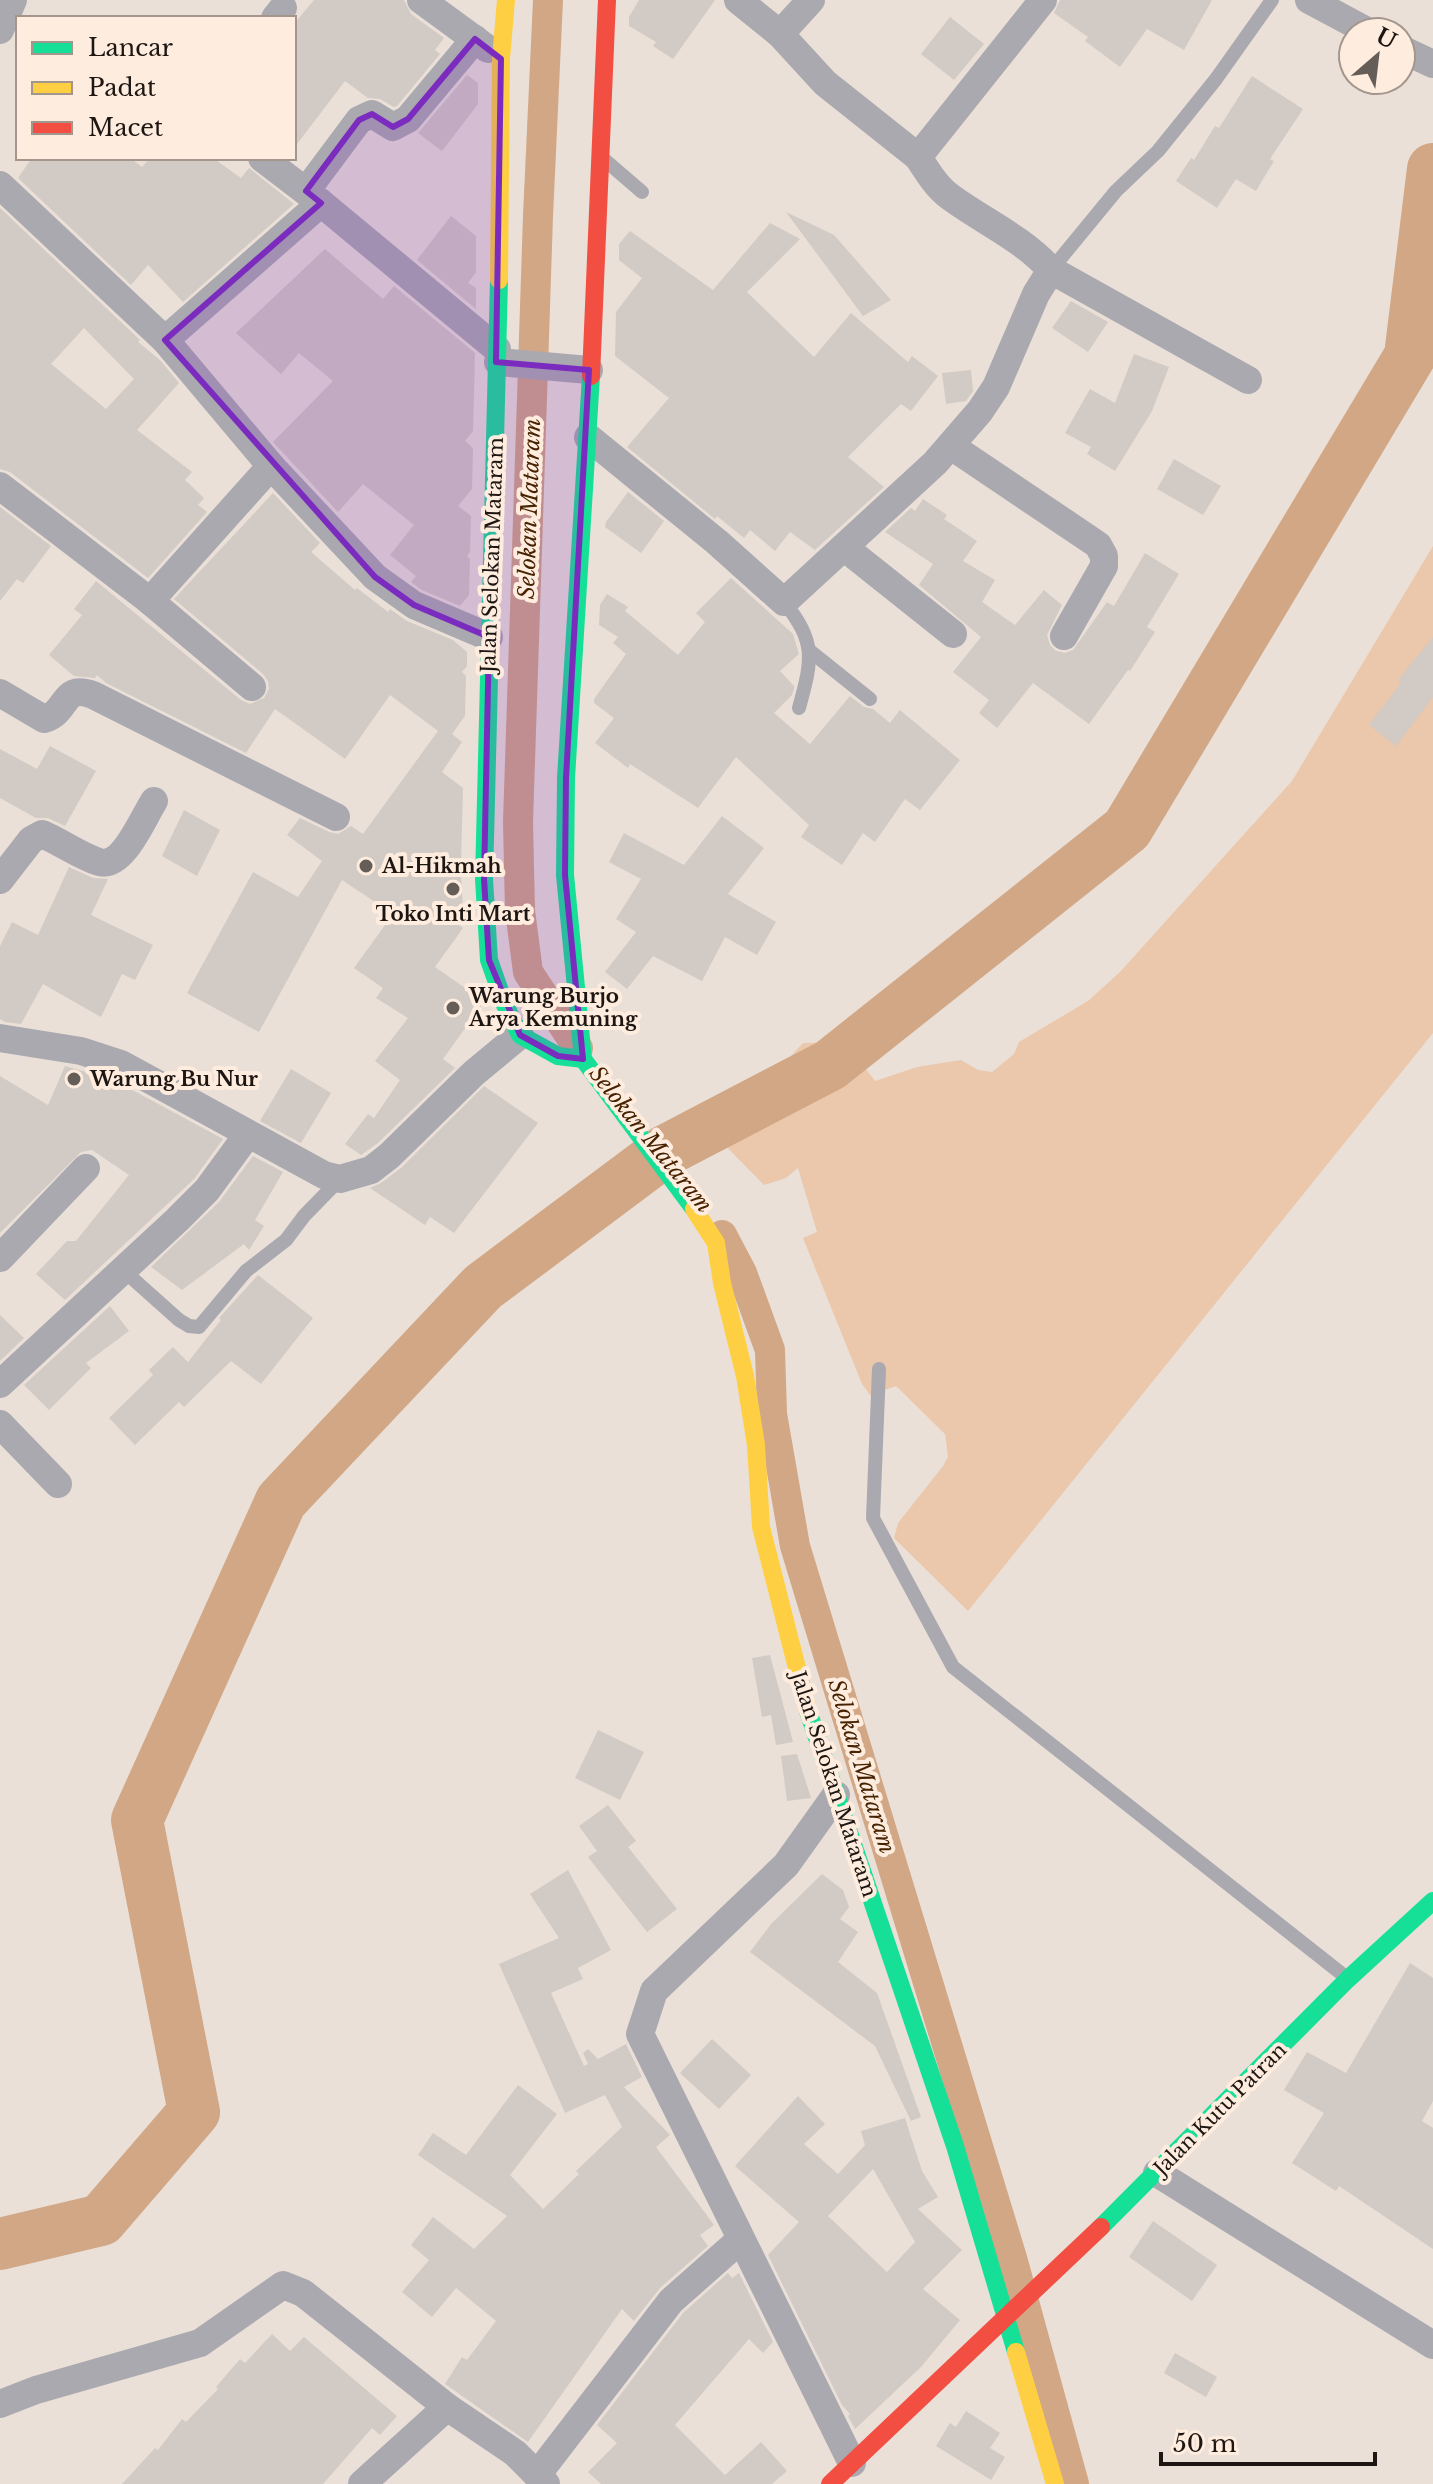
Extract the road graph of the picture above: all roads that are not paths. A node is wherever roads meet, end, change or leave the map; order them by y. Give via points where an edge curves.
1 (421, 0) edge
2 (506, 0) edge
3 (607, 0) edge
4 (738, 0) edge
5 (811, 0) edge
6 (1043, 0) edge
7 (1272, 0) edge
8 (1309, 0) edge
9 (1339, 16) edge
10 (780, 34) junction
11 (475, 39) junction
12 (501, 59) junction
13 (600, 155) junction
14 (918, 157) junction
15 (265, 160) edge
16 (0, 185) edge
17 (642, 192) dead end
18 (314, 197) junction
19 (1051, 270) junction
20 (165, 340) junction
21 (504, 358) junction
22 (581, 369) junction
23 (1248, 380) dead end
24 (588, 437) junction
25 (951, 446) junction
26 (271, 466) junction
27 (0, 486) edge
28 (845, 548) junction
29 (150, 601) junction
30 (784, 602) junction
31 (953, 634) dead end
32 (1064, 636) dead end
33 (489, 637) junction
34 (810, 651) junction
35 (252, 687) dead end
36 (0, 693) edge
37 (870, 699) dead end
38 (799, 708) dead end
39 (154, 801) dead end
40 (336, 817) dead end
41 (0, 880) edge
42 (520, 1035) junction
43 (0, 1038) edge
44 (572, 1058) junction
45 (248, 1134) junction
46 (86, 1168) dead end
47 (340, 1179) junction
48 (0, 1258) edge
49 (123, 1270) junction
50 (879, 1369) dead end
51 (0, 1384) edge
52 (0, 1424) edge
53 (58, 1484) dead end
54 (836, 1795) junction
55 (1433, 1901) edge
56 (1348, 1979) junction
57 (1157, 2173) junction
58 (740, 2240) junction
59 (1012, 2312) junction
60 (1433, 2345) edge
61 (0, 2404) edge
62 (447, 2407) junction
63 (852, 2463) junction
64 (542, 2480) edge
65 (362, 2484) edge
66 (830, 2484) edge
67 (1055, 2484) edge

1 - 11 street
2 - 12 street, Jalan Selokan Mataram
3 - 13 street, Jalan Selokan Mataram
4 - 10 street
5 - 10 street
6 - 14 street
7 - 19 lane via 1158,151 1116,191
8 - 9 street
10 - 14 street via 825,83
11 - 12 street
11 - 18 street via 408,119 393,127 372,114 359,120
12 - 21 street, Jalan Selokan Mataram
13 - 17 lane
13 - 22 street, Jalan Selokan Mataram
14 - 19 street via 937,185 1019,241
15 - 18 street
16 - 20 street
18 - 20 street
18 - 21 street
19 - 23 street
19 - 25 street via 996,387
20 - 26 street
21 - 22 street
21 - 33 street, Jalan Selokan Mataram
22 - 24 street, Jalan Selokan Mataram
24 - 30 street
24 - 44 street, Jalan Selokan Mataram via 566,792
25 - 28 street
25 - 32 street via 1098,545 1104,566
26 - 29 street
26 - 33 street via 375,577 414,605
27 - 29 street
28 - 30 street
28 - 31 street
29 - 35 street
30 - 34 lane via 802,625
33 - 42 street, Jalan Selokan Mataram via 484,879 489,960
34 - 37 lane
34 - 38 lane
36 - 40 street via 44,719 81,690
39 - 41 street via 114,861 101,863 42,834 31,840
42 - 44 street, Jalan Selokan Mataram
42 - 47 street via 389,1156 371,1170
43 - 45 street via 81,1051 121,1064
44 - 54 street, Jalan Selokan Mataram via 599,1083 716,1243 756,1445 761,1527 812,1728
45 - 47 street
45 - 49 street via 207,1190
46 - 48 street
47 - 49 lane via 286,1240 246,1271 199,1327 179,1320
49 - 51 street
50 - 56 lane via 873,1518 953,1667
52 - 53 street
54 - 58 street via 786,1865 654,1991 642,2024 640,2034
54 - 59 street, Jalan Selokan Mataram
55 - 56 street, Jalan Kutu Patran
56 - 57 street, Jalan Kutu Patran
57 - 59 street, Jalan Kutu Patran
57 - 60 street
58 - 63 street
58 - 64 street via 671,2301
59 - 63 street, Jalan Kutu Patran
59 - 67 street, Jalan Selokan Mataram
61 - 62 street via 200,2343 283,2285 303,2293
62 - 64 street via 515,2453
62 - 65 street
63 - 66 street, Jalan Kutu Patran

